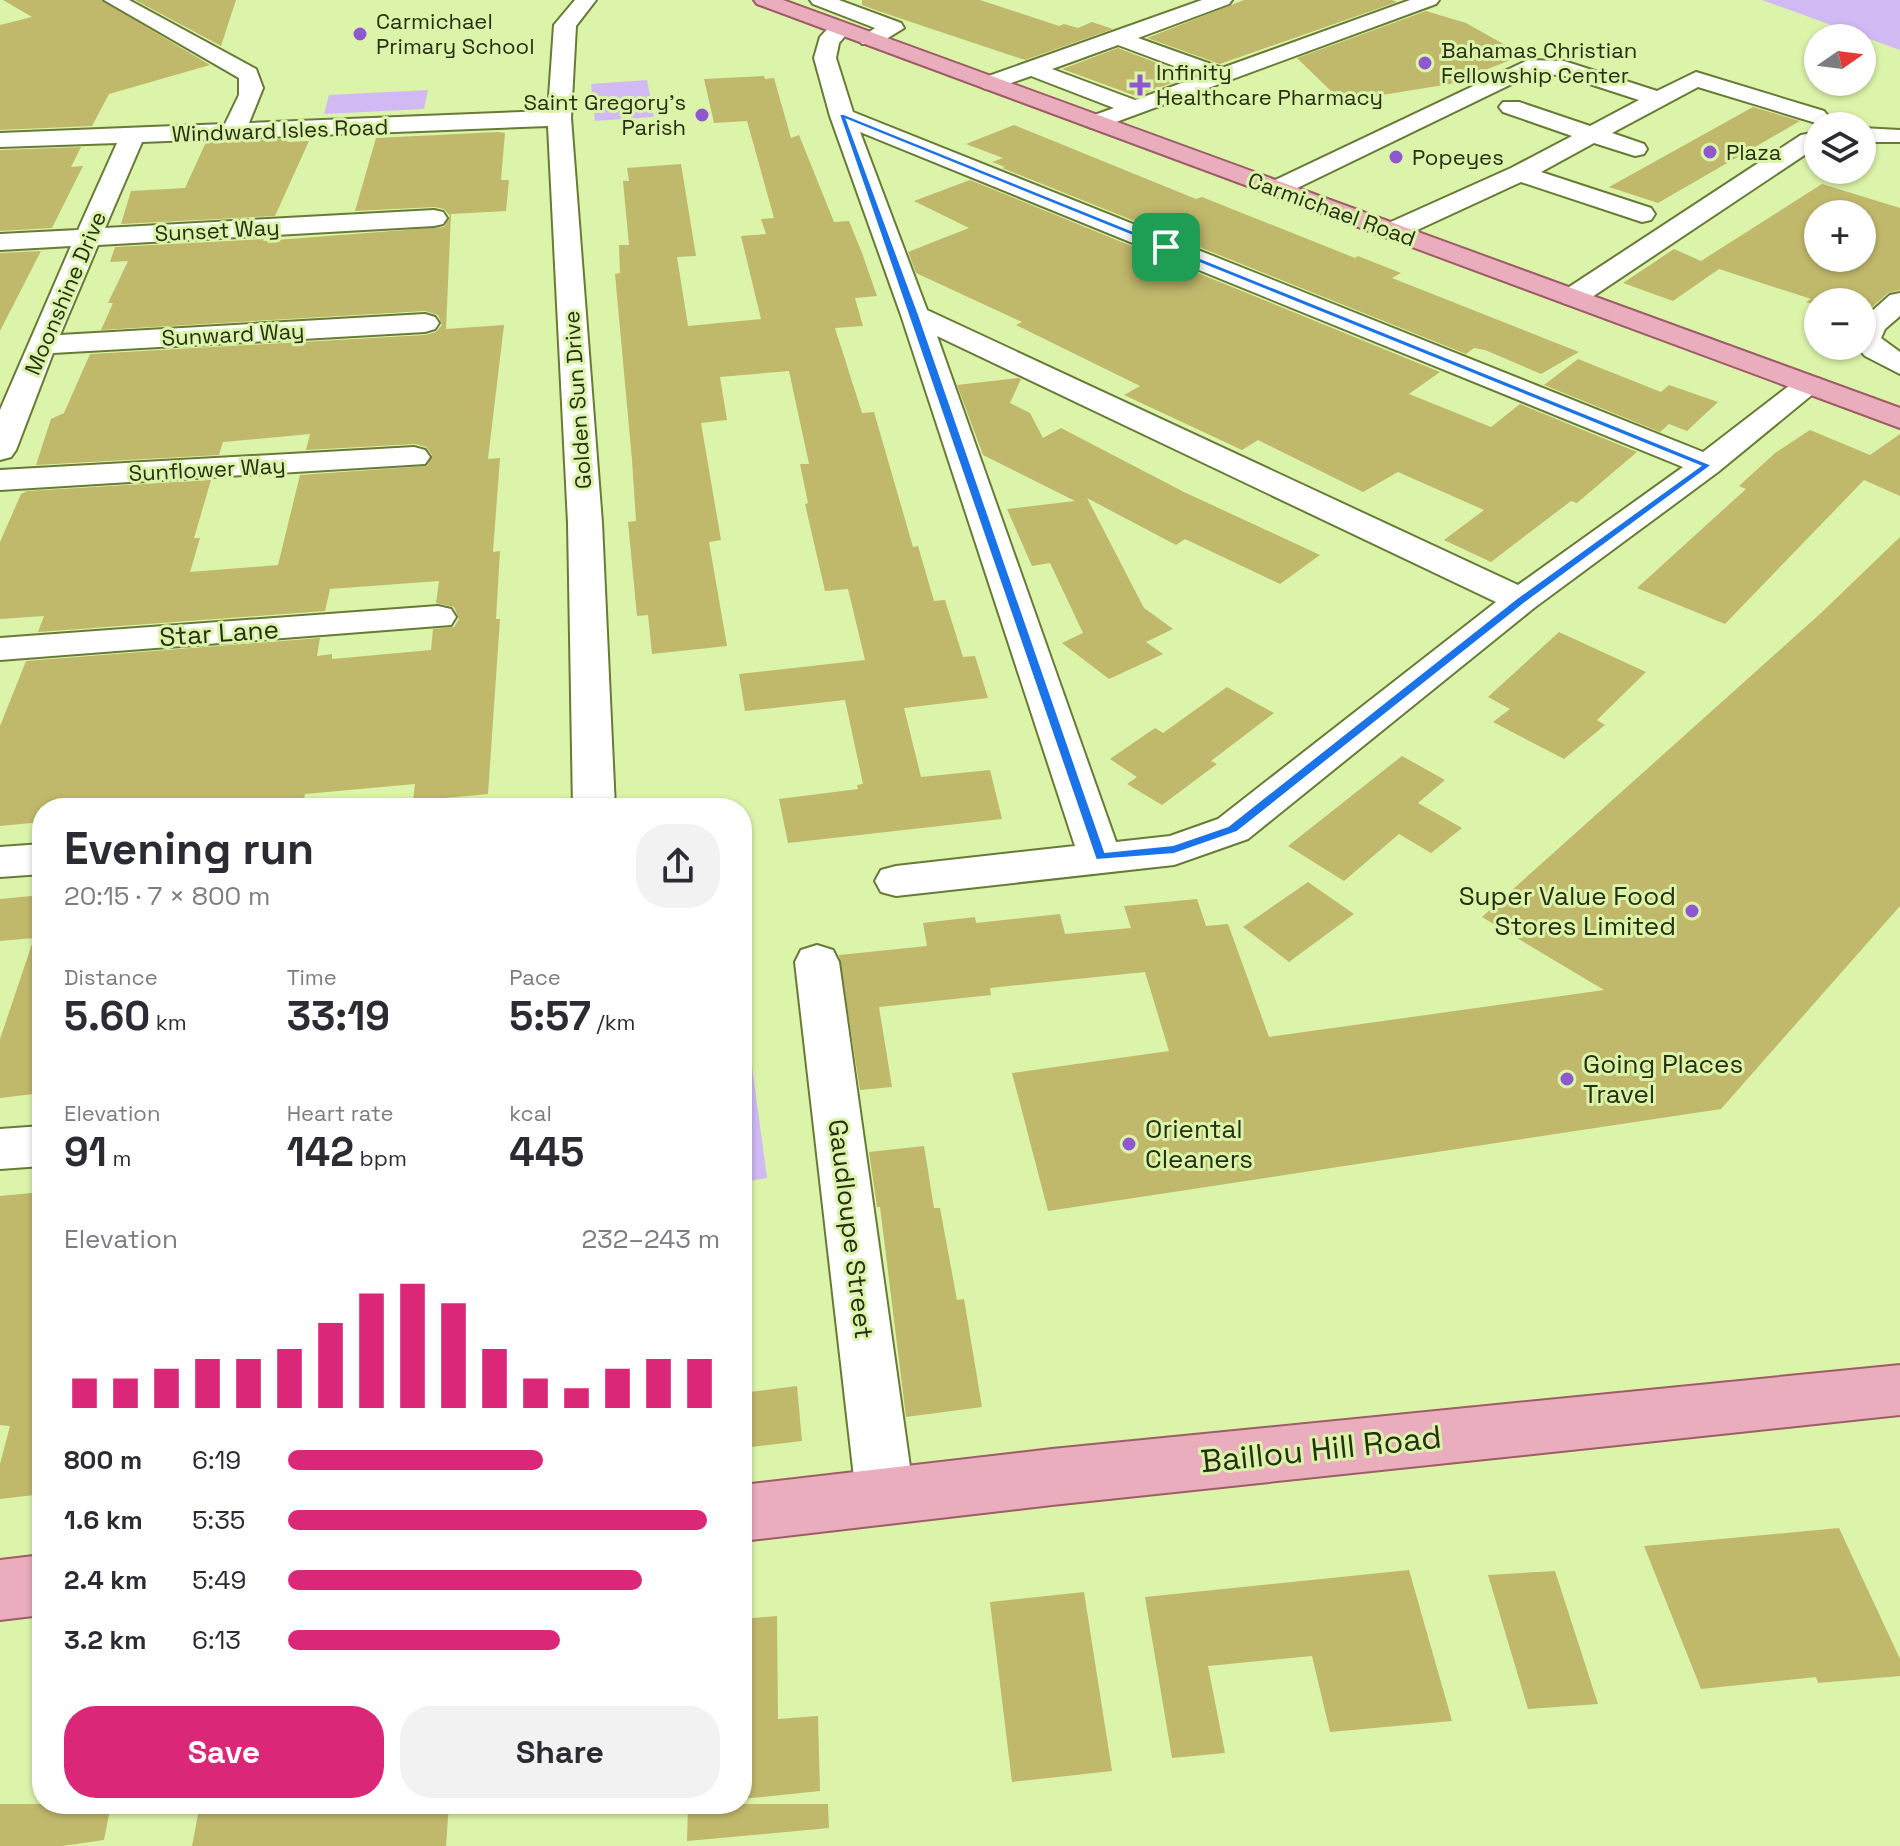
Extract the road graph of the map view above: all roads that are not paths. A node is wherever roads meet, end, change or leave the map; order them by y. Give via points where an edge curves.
1 (114, 0) edge
2 (586, 0) edge
3 (820, 0) edge
4 (1222, 0) edge
5 (771, 1) edge
6 (1422, 1) edge
7 (1123, 10) dead end
8 (856, 33) junction
9 (1119, 38) junction
10 (1030, 68) junction
11 (1222, 76) junction
12 (984, 81) junction
13 (1657, 98) junction
14 (1511, 107) dead end
15 (1135, 108) junction
16 (842, 116) junction
17 (559, 118) junction
18 (1097, 122) junction
19 (1804, 123) edge
20 (233, 131) junction
21 (1593, 135) junction
22 (1876, 135) edge
23 (132, 136) junction
24 (1894, 136) dead end
25 (0, 140) edge
26 (1804, 144) edge
27 (1635, 149) dead end
28 (1520, 173) junction
29 (1278, 188) junction
30 (1642, 214) dead end
31 (434, 218) dead end
32 (1393, 231) junction
33 (87, 237) junction
34 (0, 242) edge
35 (1573, 297) junction
36 (1900, 301) edge
37 (915, 315) junction
38 (425, 323) dead end
39 (41, 345) junction
40 (1900, 365) edge
41 (1809, 385) junction
42 (1900, 419) edge
43 (0, 450) edge
44 (414, 457) dead end
45 (1707, 465) junction
46 (0, 480) edge
47 (1521, 600) junction
48 (438, 617) dead end
49 (0, 649) edge
50 (594, 798) edge
51 (1100, 857) junction
52 (32, 860) edge
53 (0, 862) edge
54 (896, 881) dead end
55 (817, 962) dead end
56 (32, 1147) edge
57 (0, 1149) edge
58 (1900, 1390) edge
59 (885, 1495) junction
60 (752, 1512) edge
61 (32, 1586) edge
62 (0, 1590) edge

1 - 20 street via 248,74 252,91
2 - 17 street, Golden Sun Drive via 565,25
3 - 8 street via 893,28
4 - 9 street
5 - 8 main road, Carmichael Road
6 - 11 street
7 - 12 street via 1124,21 1111,35
8 - 12 main road, Carmichael Road
8 - 16 street via 828,42 825,58
9 - 10 street
9 - 11 street
10 - 12 street
10 - 15 street
11 - 15 street
12 - 18 main road, Carmichael Road
13 - 19 street via 1696,79
13 - 21 street
13 - 29 street via 1564,68 1528,67
14 - 21 street
15 - 18 street
16 - 37 street
16 - 45 street
17 - 20 street, Windward Isles Road
17 - 50 street, Golden Sun Drive via 585,523
18 - 29 main road, Carmichael Road
20 - 23 street, Windward Isles Road
21 - 27 street
21 - 28 street
22 - 24 street
23 - 25 street, Windward Isles Road
23 - 33 street, Moonshine Drive
26 - 35 street
28 - 30 street
28 - 32 street
29 - 32 main road, Carmichael Road
31 - 33 street, Sunset Way
32 - 35 main road, Carmichael Road
33 - 34 street, Sunset Way
33 - 39 street, Moonshine Drive
35 - 41 main road, Carmichael Road
36 - 40 street via 1873,325 1866,339
37 - 47 street
37 - 51 street
38 - 39 street, Sunward Way
39 - 43 street, Moonshine Drive
41 - 42 main road, Carmichael Road
41 - 45 street
44 - 46 street, Sunflower Way
45 - 47 street
47 - 51 street via 1233,829 1174,850
48 - 49 street, Star Lane
51 - 54 street
52 - 53 street
55 - 59 street, Gaudloupe Street
56 - 57 street
58 - 59 main road, Baillou Hill Road
59 - 60 main road, Baillou Hill Road
61 - 62 main road

